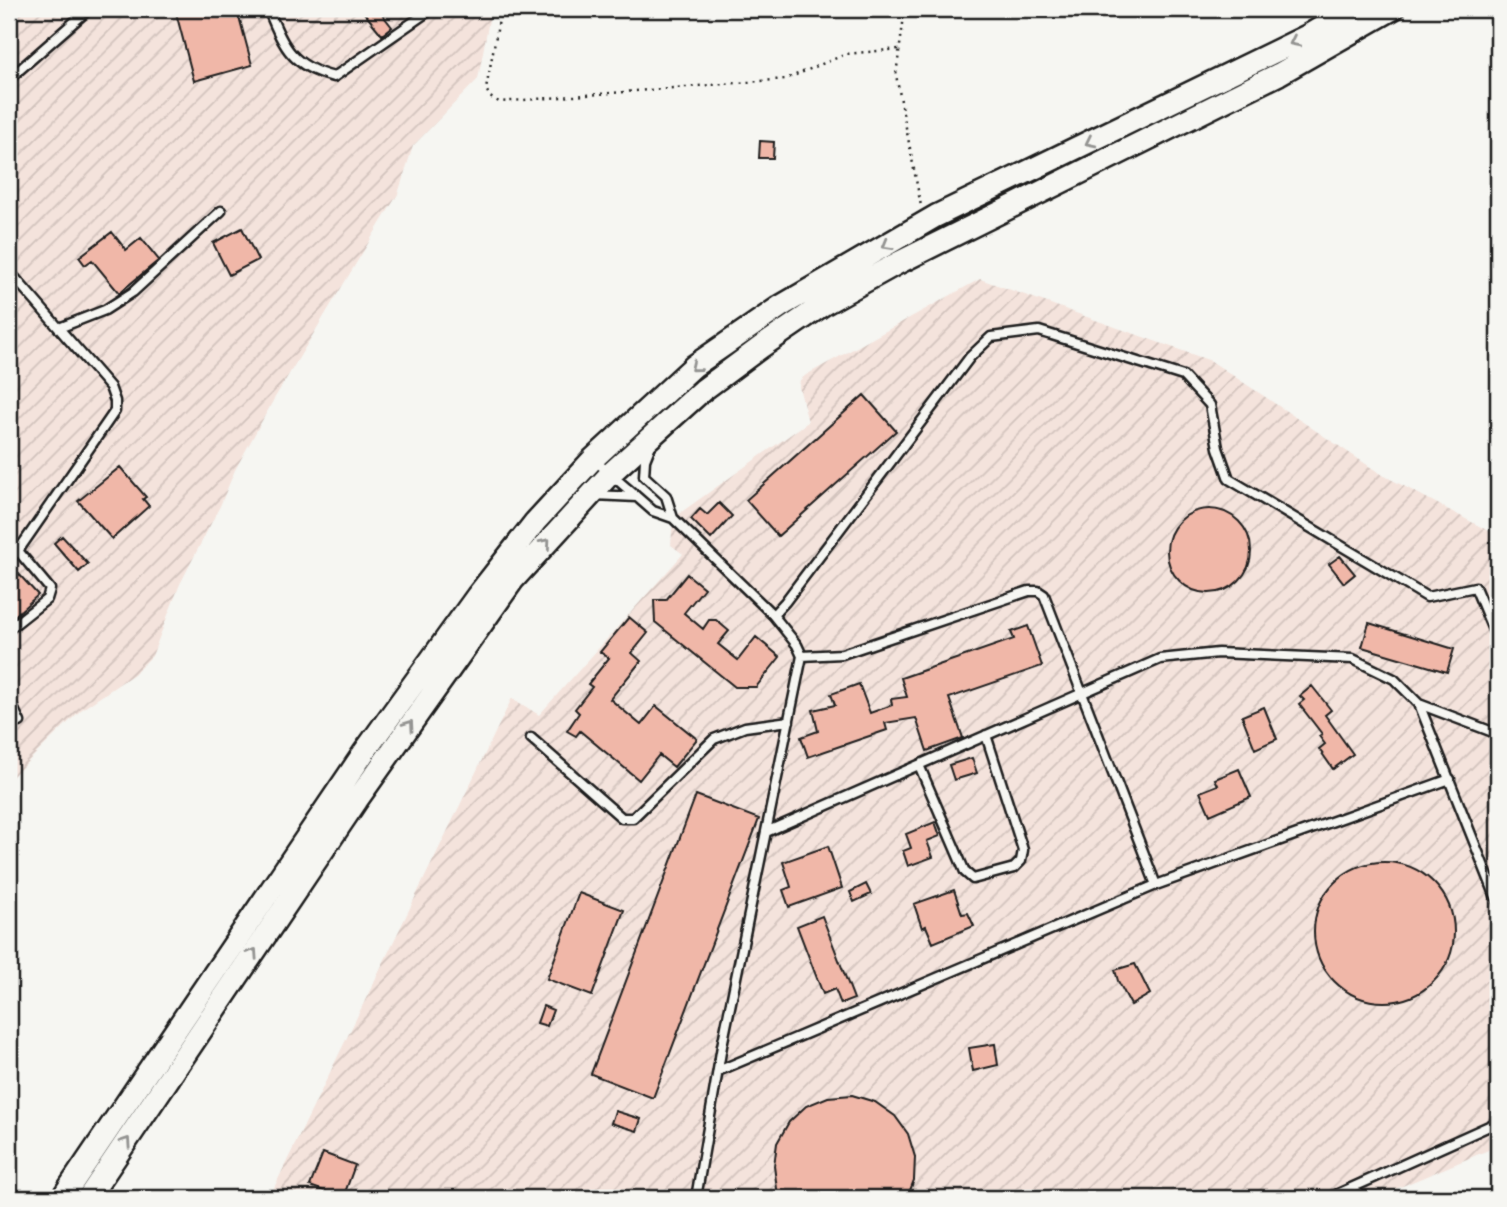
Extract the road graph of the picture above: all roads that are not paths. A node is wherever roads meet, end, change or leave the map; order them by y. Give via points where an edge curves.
1 (89, 9) edge
2 (268, 9) edge
3 (1353, 9) edge
4 (1393, 9) edge
5 (426, 13) dead end
6 (9, 79) edge
7 (221, 211) dead end
8 (9, 271) edge
9 (59, 328) junction
10 (664, 425) junction
11 (611, 443) junction
12 (628, 458) junction
13 (593, 459) junction
14 (611, 473) junction
15 (644, 476) junction
16 (591, 495) junction
17 (637, 497) junction
18 (673, 518) junction
19 (9, 540) edge
20 (18, 551) junction
21 (9, 559) edge
22 (773, 615) junction
23 (9, 629) edge
24 (1498, 642) edge
25 (802, 656) junction
26 (1083, 692) junction
27 (9, 699) edge
28 (1419, 704) junction
29 (20, 722) dead end
30 (789, 722) junction
31 (1498, 734) edge
32 (986, 735) junction
33 (531, 738) dead end
34 (373, 758) junction
35 (919, 765) junction
36 (1450, 779) junction
37 (766, 832) junction
38 (1156, 885) junction
39 (1498, 902) edge
40 (718, 1071) junction
41 (1498, 1122) edge
42 (110, 1166) junction
43 (67, 1191) edge
44 (51, 1198) edge
45 (88, 1198) edge
46 (97, 1198) edge
47 (696, 1198) edge
48 (1329, 1198) edge

1 - 6 lane
2 - 5 lane via 281,41 299,62 334,77
3 -> 11 main road via 1307,36 924,224 781,306 694,366
4 - 10 main road via 1279,74 824,304 704,390
7 - 9 lane via 133,292 105,310
8 - 9 lane
9 - 20 lane via 110,387 115,411
10 - 12 main road
10 - 15 lane via 645,460
11 - 12 lane
11 - 13 main road
12 - 14 main road
12 - 15 lane
13 - 14 lane
13 - 34 main road via 535,522 477,596
14 - 16 main road
14 - 17 lane
15 - 18 lane via 666,496
16 - 17 lane
34 -> 16 main road via 513,580
17 - 18 lane via 653,511
18 - 22 lane
19 - 20 lane
20 - 21 lane
20 - 23 lane via 50,589 47,599
22 - 24 lane via 970,357 991,337 1039,331 1183,376 1210,405 1229,479 1427,597 1475,587
22 - 25 lane
25 - 26 lane via 842,654 1038,591 1044,595
25 - 30 lane
26 - 28 lane via 1160,659 1218,653 1353,659 1394,679
26 - 32 lane
26 - 38 lane
27 - 29 lane
28 - 31 lane
28 - 36 lane
30 - 33 lane via 745,727 714,738 640,813 622,818
30 - 37 lane
32 - 35 lane
32 - 35 lane via 1023,850 1014,868 973,879 965,872
42 -> 34 main road
34 - 43 main road
35 - 37 lane
36 - 38 lane
36 - 39 lane
37 - 40 lane
38 - 40 lane
40 - 47 lane
41 - 48 lane
42 - 45 main road
42 - 46 main road
43 - 44 main road

